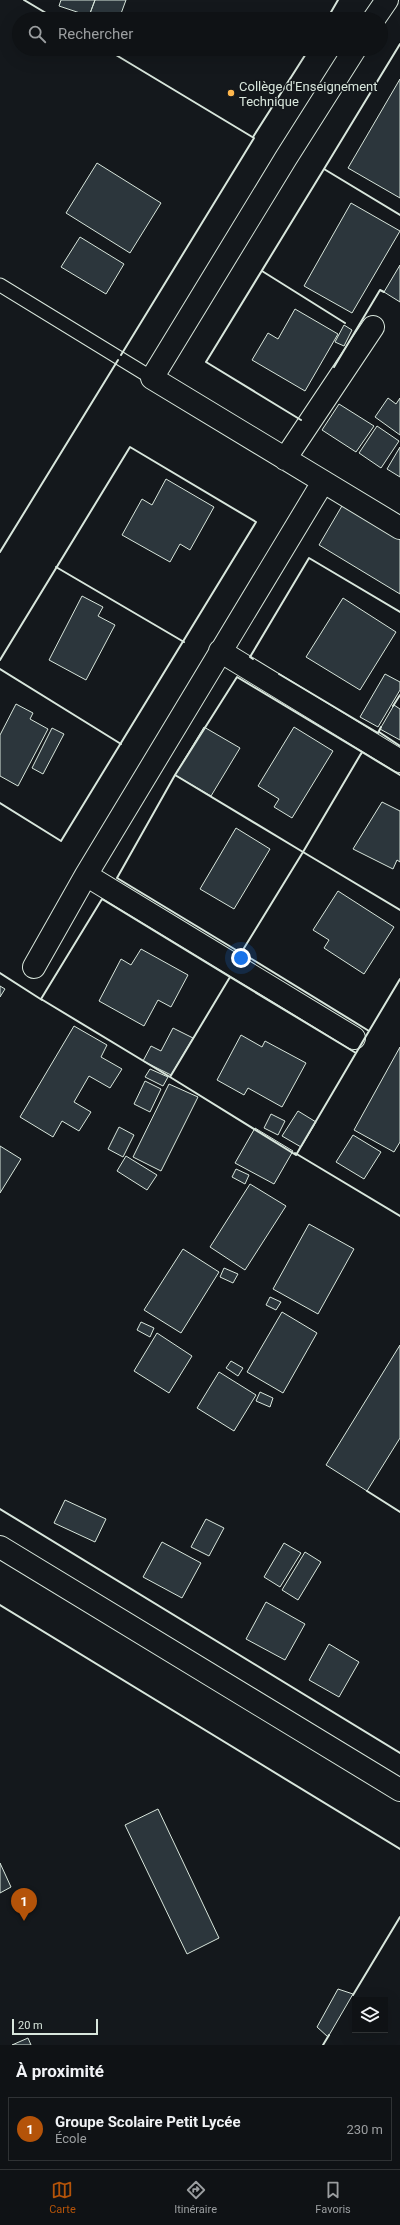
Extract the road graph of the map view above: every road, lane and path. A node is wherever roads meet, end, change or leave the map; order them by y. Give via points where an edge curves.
1 (387, 0) edge
2 (379, 12) edge
3 (351, 56) edge
4 (0, 285) edge
5 (373, 327) dead end
6 (152, 378) junction
7 (285, 459) junction
8 (323, 482) junction
9 (400, 528) edge
10 (220, 651) junction
11 (400, 761) edge
12 (86, 874) junction
13 (34, 966) dead end
14 (354, 1038) dead end
15 (0, 1547) edge
16 (400, 1790) edge

1 - 2 street
3 - 6 street
4 - 6 lane
5 - 7 street
6 - 7 street
7 - 8 street
8 - 9 street
8 - 10 street
10 - 11 street
10 - 12 street
12 - 13 street
12 - 14 street
15 - 16 street

